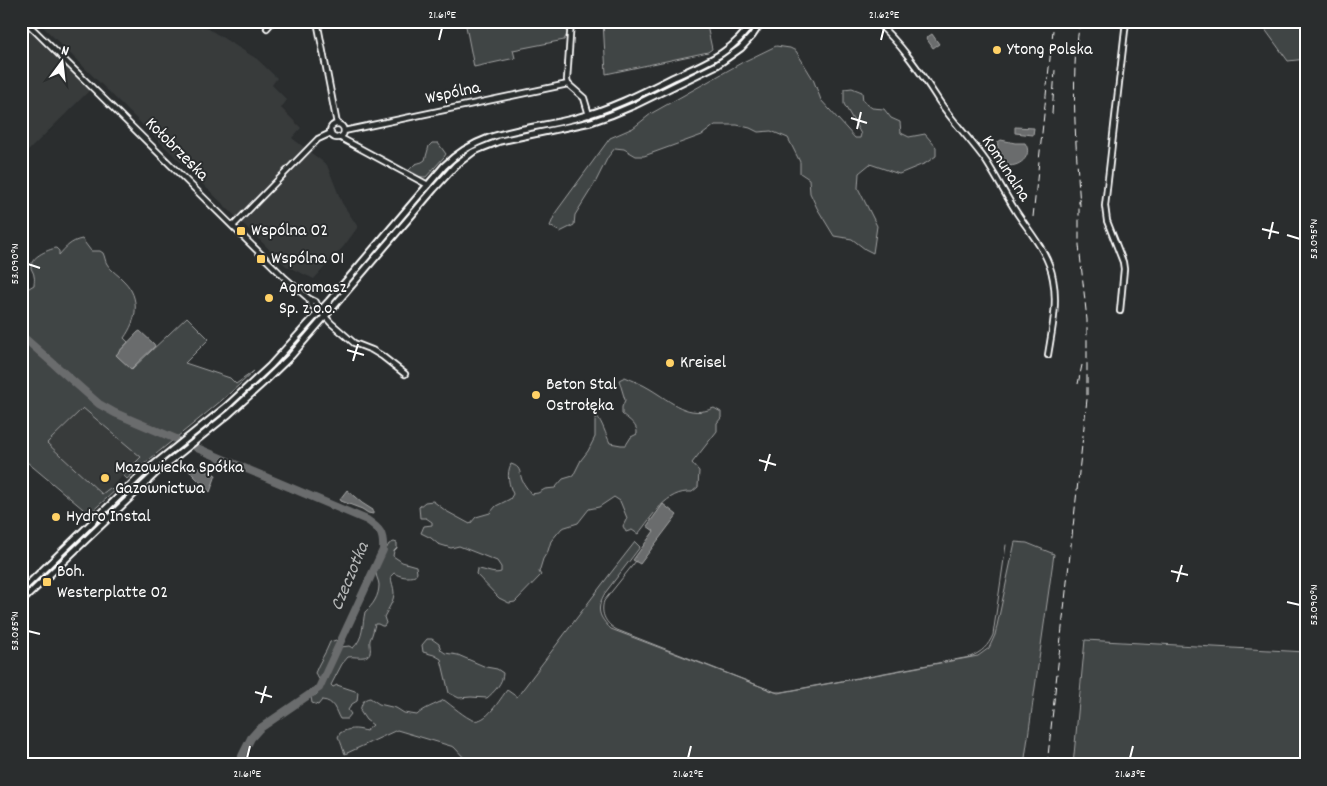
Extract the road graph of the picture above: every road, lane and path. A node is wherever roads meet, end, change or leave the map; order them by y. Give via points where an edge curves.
1 (25, 21) edge
2 (273, 21) edge
3 (317, 21) edge
4 (571, 21) edge
5 (753, 21) edge
6 (762, 21) edge
7 (875, 21) edge
8 (1126, 21) edge
9 (267, 28) dead end
10 (568, 84) junction
11 (590, 115) junction
12 (337, 124) junction
13 (344, 131) junction
14 (331, 133) junction
15 (339, 137) junction
16 (428, 185) junction
17 (233, 226) junction
18 (320, 311) junction
19 (1120, 311) dead end
20 (325, 317) junction
21 (1048, 355) dead end
22 (405, 374) dead end
23 (21, 591) edge
24 (21, 602) edge

1 - 17 street, Kołobrzeska
2 - 9 street
3 - 12 street
4 - 10 street
5 - 11 main road via 741,37 722,53 625,102
6 - 20 main road via 747,42 727,59 624,110 590,122 500,142 465,157
7 - 21 street, Komunalna via 907,55 986,161 1043,251 1053,278 1056,303
8 - 19 street via 1106,199 1107,221 1124,269
10 - 11 street via 584,98
10 - 13 street, Wspólna
11 - 16 main road via 484,138 456,155
12 - 13 street
12 - 14 street
13 - 15 street
14 - 15 street
14 - 17 street via 318,139
15 - 16 street
16 - 18 main road
17 - 18 street, Kołobrzeska via 285,278 316,302
18 - 20 street, Kołobrzeska
18 - 23 main road via 256,380 130,485
20 - 22 street, Kołobrzeska via 354,343 382,356
20 - 24 main road via 262,384 141,486

